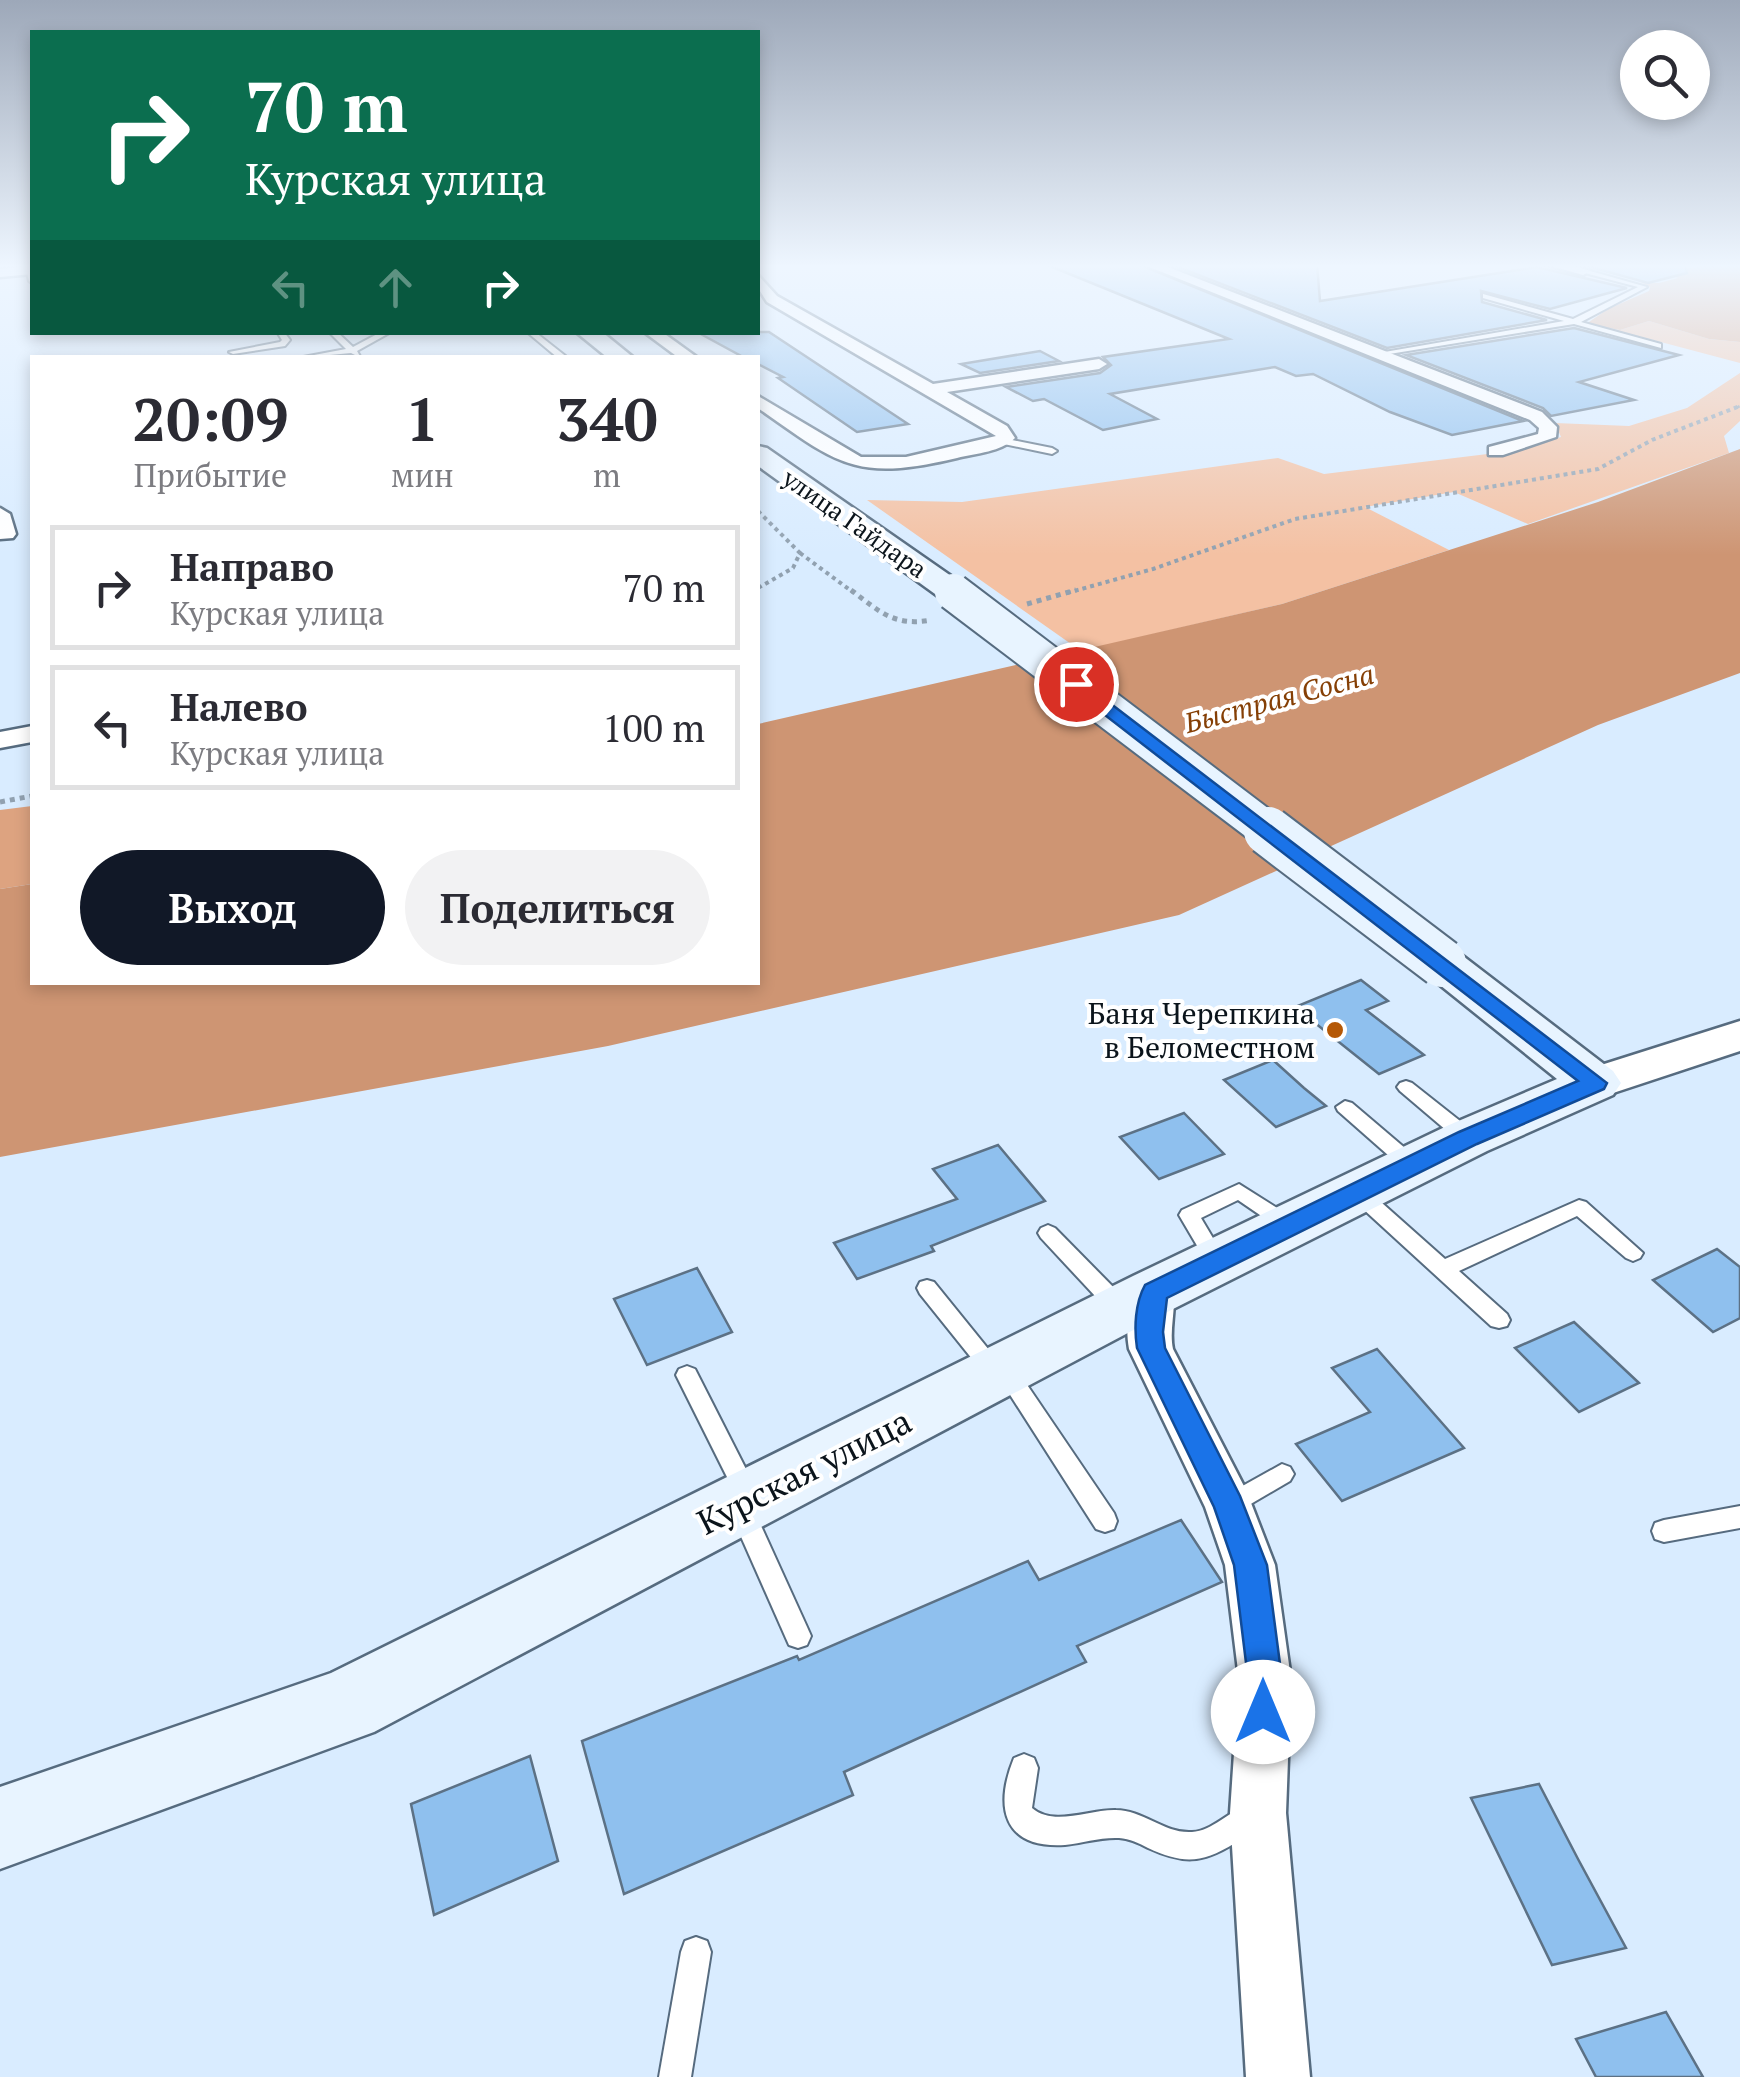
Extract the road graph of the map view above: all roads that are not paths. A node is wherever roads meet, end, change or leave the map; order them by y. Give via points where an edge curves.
1 (881, 361) edge
2 (1394, 361) edge
3 (1100, 364) dead end
4 (934, 389) junction
5 (760, 401) edge
6 (1004, 439) junction
7 (1052, 451) dead end
8 (1496, 451) dead end
9 (760, 456) edge
10 (30, 734) edge
11 (0, 740) edge
12 (1740, 1035) edge
13 (1595, 1083) junction
14 (1406, 1087) dead end
15 (1345, 1107) dead end
16 (1413, 1165) junction
17 (1048, 1233) dead end
18 (1634, 1253) dead end
19 (1444, 1268) junction
20 (928, 1288) dead end
21 (1138, 1300) junction
22 (1498, 1320) dead end
23 (1000, 1371) junction
24 (687, 1375) dead end
25 (1282, 1474) dead end
26 (744, 1501) junction
27 (1229, 1505) junction
28 (1740, 1517) edge
29 (1104, 1521) dead end
30 (1664, 1531) dead end
31 (798, 1636) dead end
32 (1024, 1768) dead end
33 (1258, 1812) junction
34 (0, 1828) edge
35 (696, 1952) dead end
36 (674, 2077) edge
37 (1278, 2077) edge

1 - 4 street
2 - 8 street via 1536,416 1548,427 1547,437
3 - 4 street
4 - 6 street via 1001,430
5 - 6 street, улица Гайдара via 864,464
6 - 7 lane
9 - 13 main road, улица Гайдара, bridge via 949,605 1442,963
10 - 11 street
12 - 13 street, Курская улица
13 - 16 main road, Курская улица
14 - 16 lane
15 - 16 lane
16 - 19 lane
16 - 21 main road, Курская улица
17 - 21 lane
18 - 19 lane via 1579,1207
19 - 22 lane
20 - 23 lane
21 - 23 main road, Курская улица
21 - 27 street via 1151,1348
23 - 26 main road, Курская улица
23 - 29 lane
24 - 26 lane
25 - 27 lane
26 - 31 lane
26 - 34 main road, Курская улица via 347,1704
27 - 33 street via 1250,1565 1265,1679
28 - 30 lane
32 - 33 lane via 1017,1813 1045,1831 1122,1824 1146,1828 1166,1842 1199,1846
33 - 37 street
35 - 36 lane

